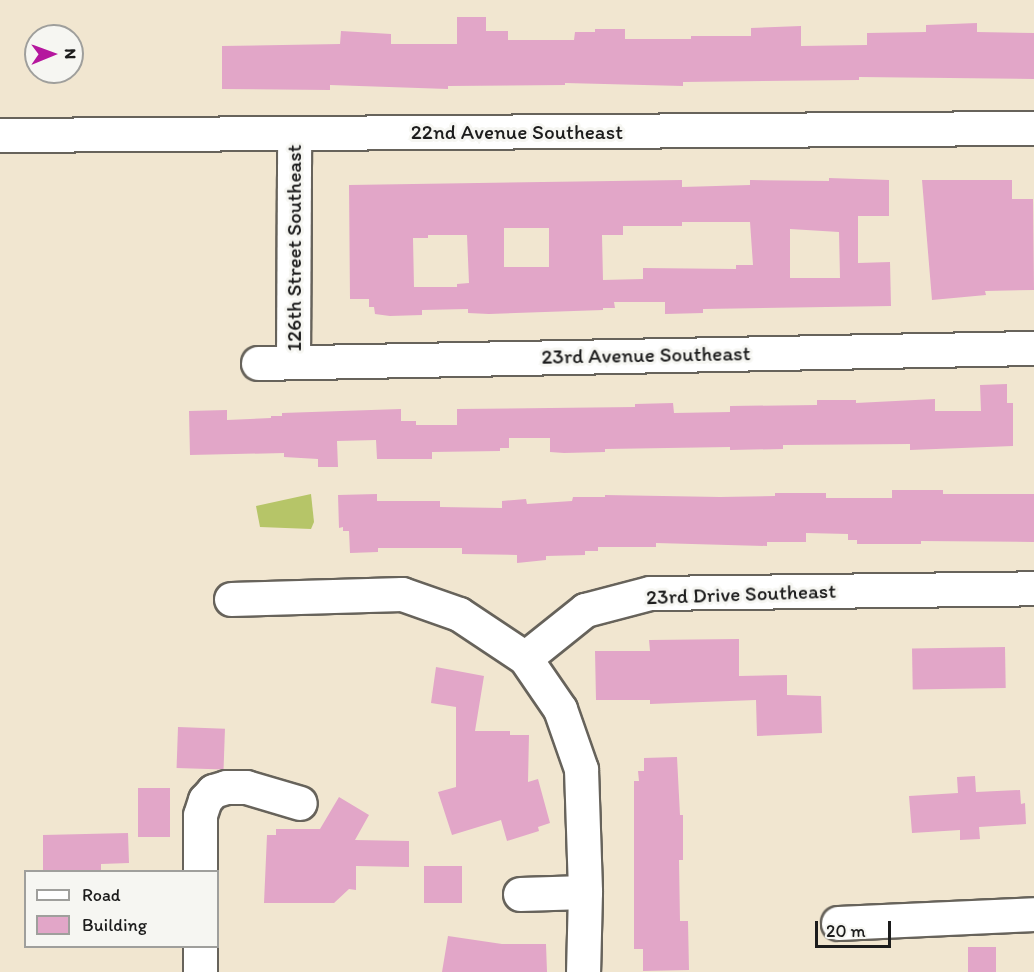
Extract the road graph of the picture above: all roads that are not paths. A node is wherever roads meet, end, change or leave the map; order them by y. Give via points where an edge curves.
1 (1034, 128) edge
2 (294, 134) junction
3 (0, 135) edge
4 (1034, 348) edge
5 (293, 362) junction
6 (258, 363) dead end
7 (1034, 588) edge
8 (231, 599) dead end
9 (525, 658) junction
10 (300, 803) dead end
11 (200, 870) edge
12 (585, 892) junction
13 (520, 894) dead end
14 (1034, 914) edge
15 (838, 923) dead end
16 (200, 948) edge
17 (200, 972) edge
18 (583, 972) edge

1 - 2 street, 22nd Avenue Southeast
2 - 3 street, 22nd Avenue Southeast
2 - 5 street, 126th Street Southeast
4 - 5 street, 23rd Avenue Southeast
5 - 6 street, 23rd Avenue Southeast
7 - 9 street, 23rd Drive Southeast via 650,593 585,610
8 - 9 street via 402,594 459,614
9 - 12 street via 560,709 581,769
10 - 11 street via 246,787 213,791 200,815
12 - 13 street
12 - 18 street
14 - 15 street
16 - 17 street

